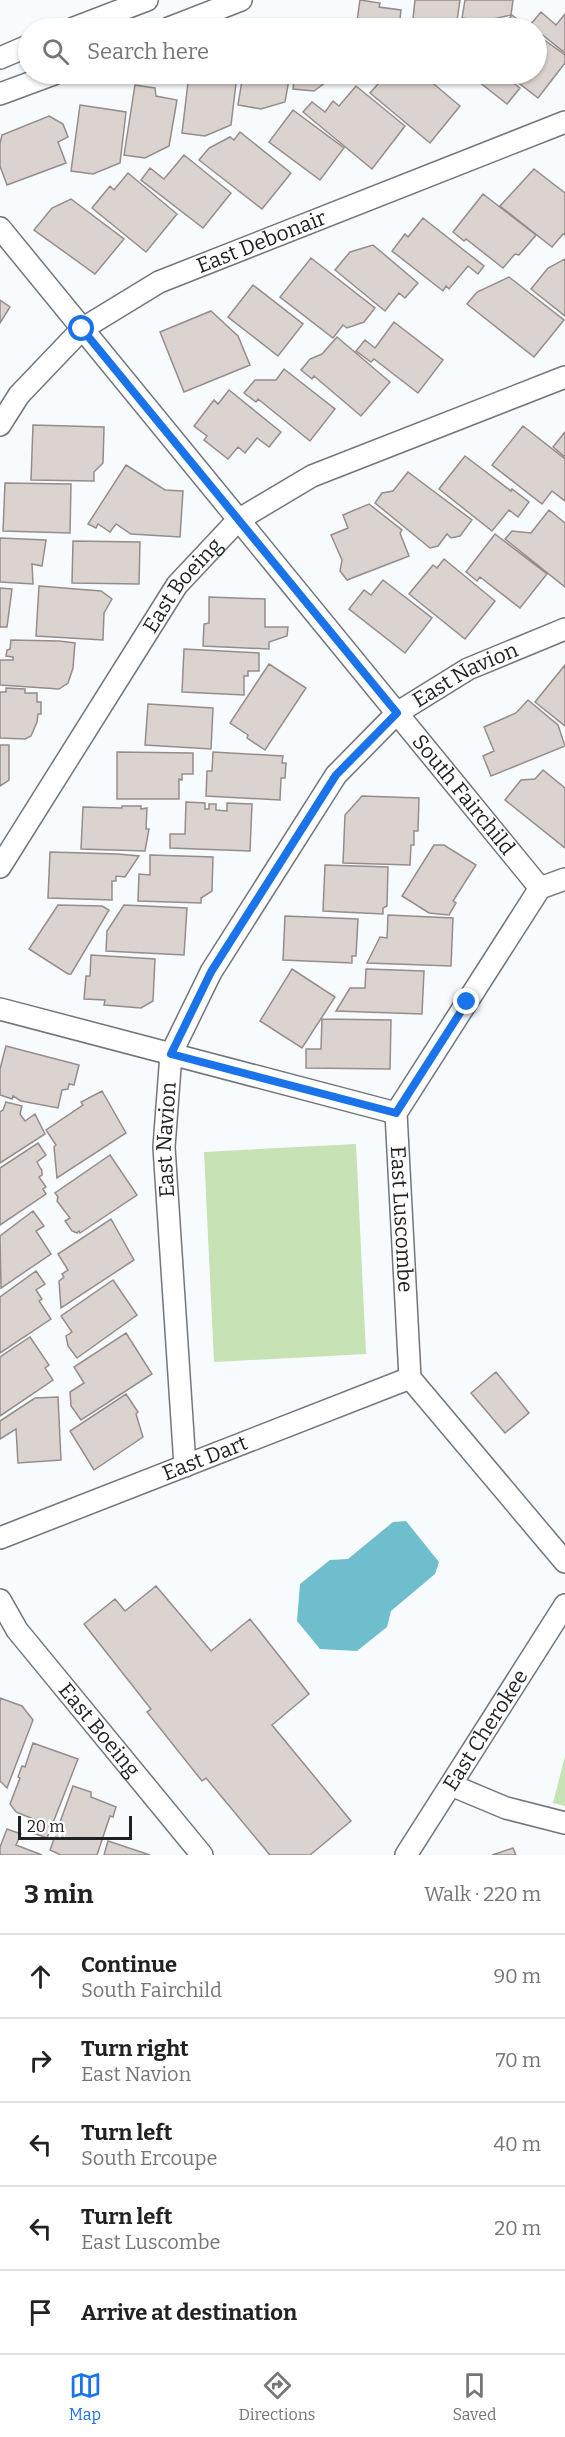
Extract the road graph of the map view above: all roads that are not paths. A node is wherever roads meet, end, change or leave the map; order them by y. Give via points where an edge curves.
1 (147, 0) edge
2 (241, 0) edge
3 (100, 18) edge
4 (195, 18) edge
5 (18, 50) edge
6 (0, 58) edge
7 (27, 84) edge
8 (0, 94) edge
9 (565, 122) edge
10 (0, 228) edge
11 (82, 329) junction
12 (565, 376) edge
13 (0, 425) edge
14 (238, 520) junction
15 (565, 629) edge
16 (397, 713) junction
17 (0, 867) edge
18 (565, 879) edge
19 (540, 888) junction
20 (0, 1010) edge
21 (171, 1054) junction
22 (396, 1113) junction
23 (410, 1378) junction
24 (185, 1466) junction
25 (0, 1538) edge
26 (565, 1562) edge
27 (0, 1600) edge
28 (565, 1605) edge
29 (451, 1785) junction
30 (565, 1823) edge
31 (202, 1855) edge
32 (406, 1855) edge

1 - 3 lane
2 - 4 lane
5 - 6 lane
7 - 8 lane
9 - 11 lane, East Debonair via 159,282
10 - 11 lane, South Fairchild
11 - 13 lane, East Debonair via 19,395
11 - 14 lane, South Fairchild
12 - 14 lane, East Boeing via 312,476
14 - 16 lane, South Fairchild
14 - 17 lane, East Boeing via 177,585
15 - 16 lane, East Navion via 468,669
16 - 19 lane, South Fairchild
16 - 21 lane, East Navion via 336,775 211,972
18 - 19 lane
19 - 22 lane
20 - 21 lane
21 - 22 lane
21 - 24 lane, East Navion via 164,1147
22 - 23 lane, East Luscombe
23 - 24 lane, East Dart
23 - 26 lane
24 - 25 lane, East Dart
27 - 31 lane, East Boeing via 18,1630
28 - 29 lane, East Cherokee
29 - 30 lane via 506,1808
29 - 32 lane, East Cherokee

